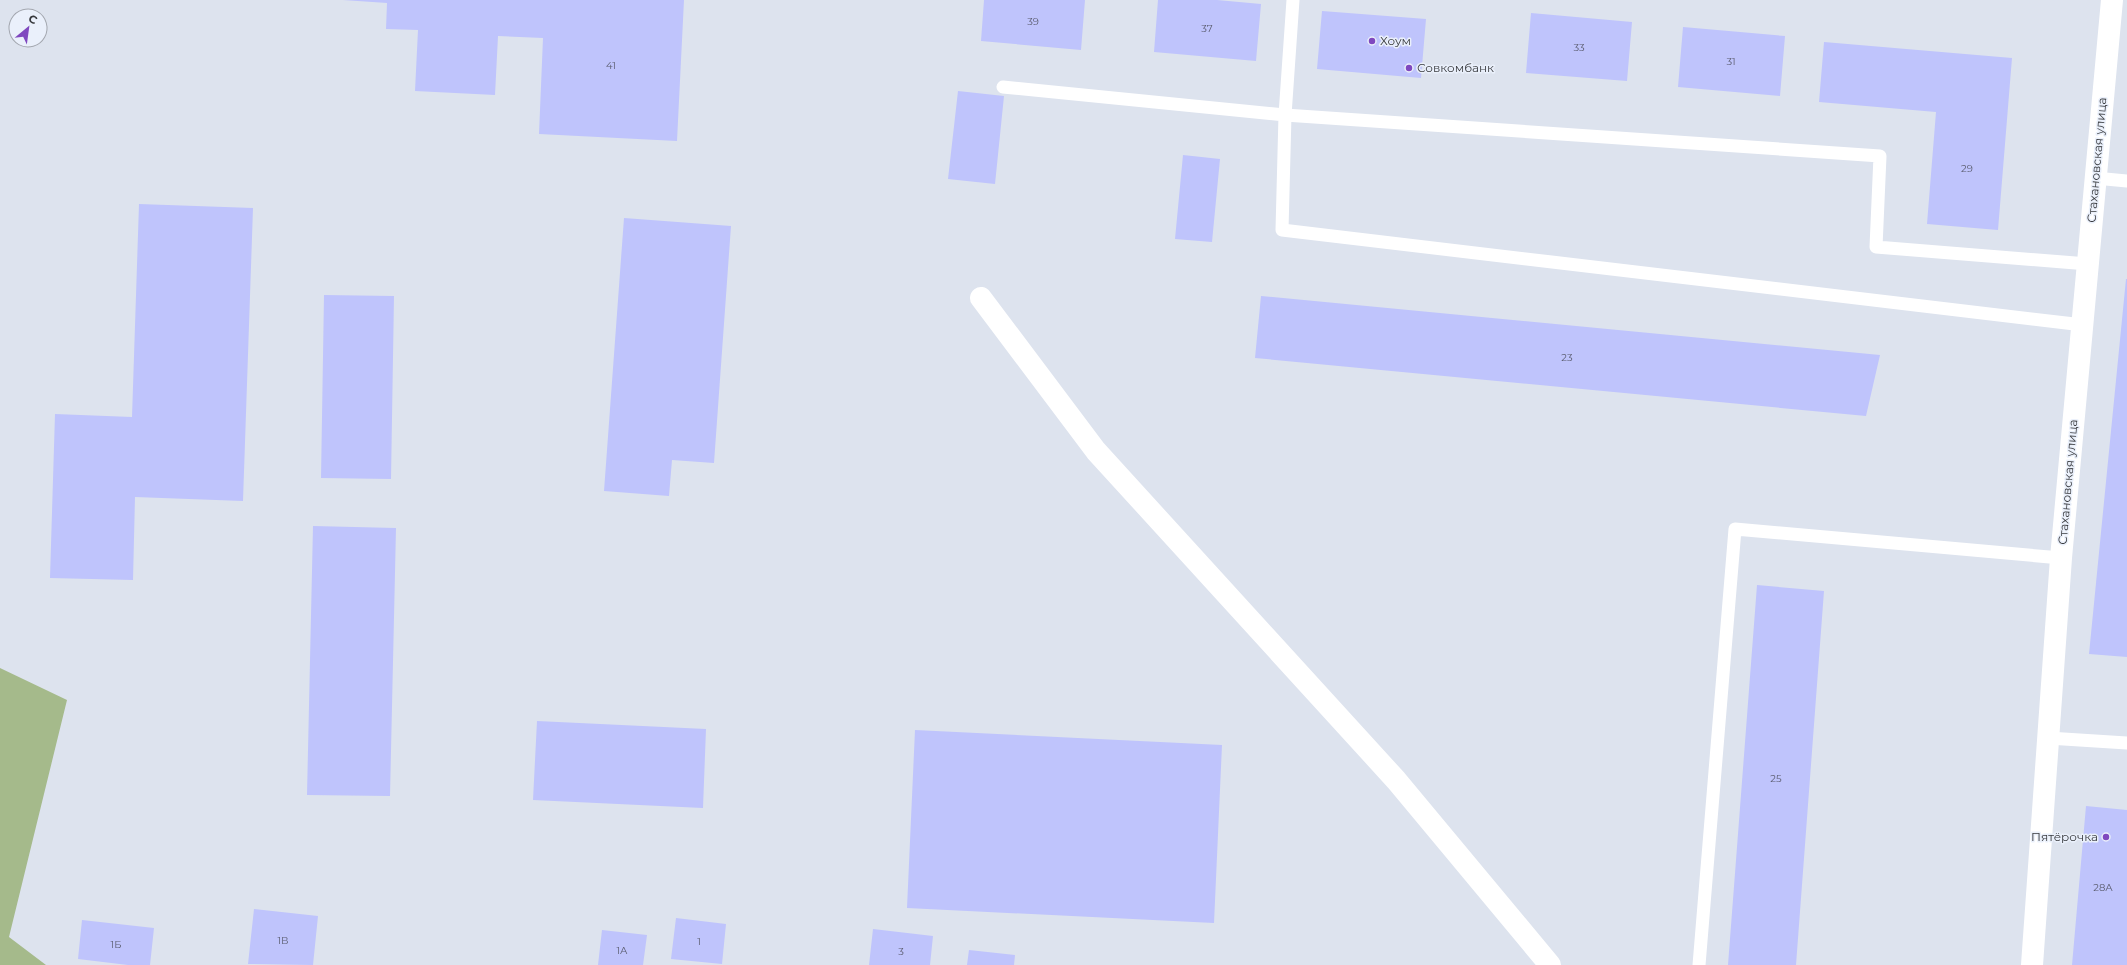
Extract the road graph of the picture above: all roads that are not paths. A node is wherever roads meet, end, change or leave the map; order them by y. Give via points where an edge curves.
1 (1293, 0) edge
2 (2112, 0) edge
3 (1003, 87) dead end
4 (1284, 115) junction
5 (2096, 178) junction
6 (2127, 180) edge
7 (2088, 264) junction
8 (981, 298) dead end
9 (2082, 326) junction
10 (2061, 558) junction
11 (2048, 738) junction
12 (2127, 743) edge
13 (1550, 965) edge
14 (1699, 965) edge
15 (2032, 965) edge

1 - 4 lane
2 - 5 street, Стахановская улица
3 - 4 lane
4 - 7 lane via 1880,156 1876,247
4 - 9 lane via 1282,230
5 - 6 lane
5 - 7 street, Стахановская улица
7 - 9 street, Стахановская улица
8 - 13 street via 1096,451 1396,780
9 - 10 street, Стахановская улица
10 - 11 street, Стахановская улица
10 - 14 lane via 1736,529
11 - 12 lane
11 - 15 street, Стахановская улица

